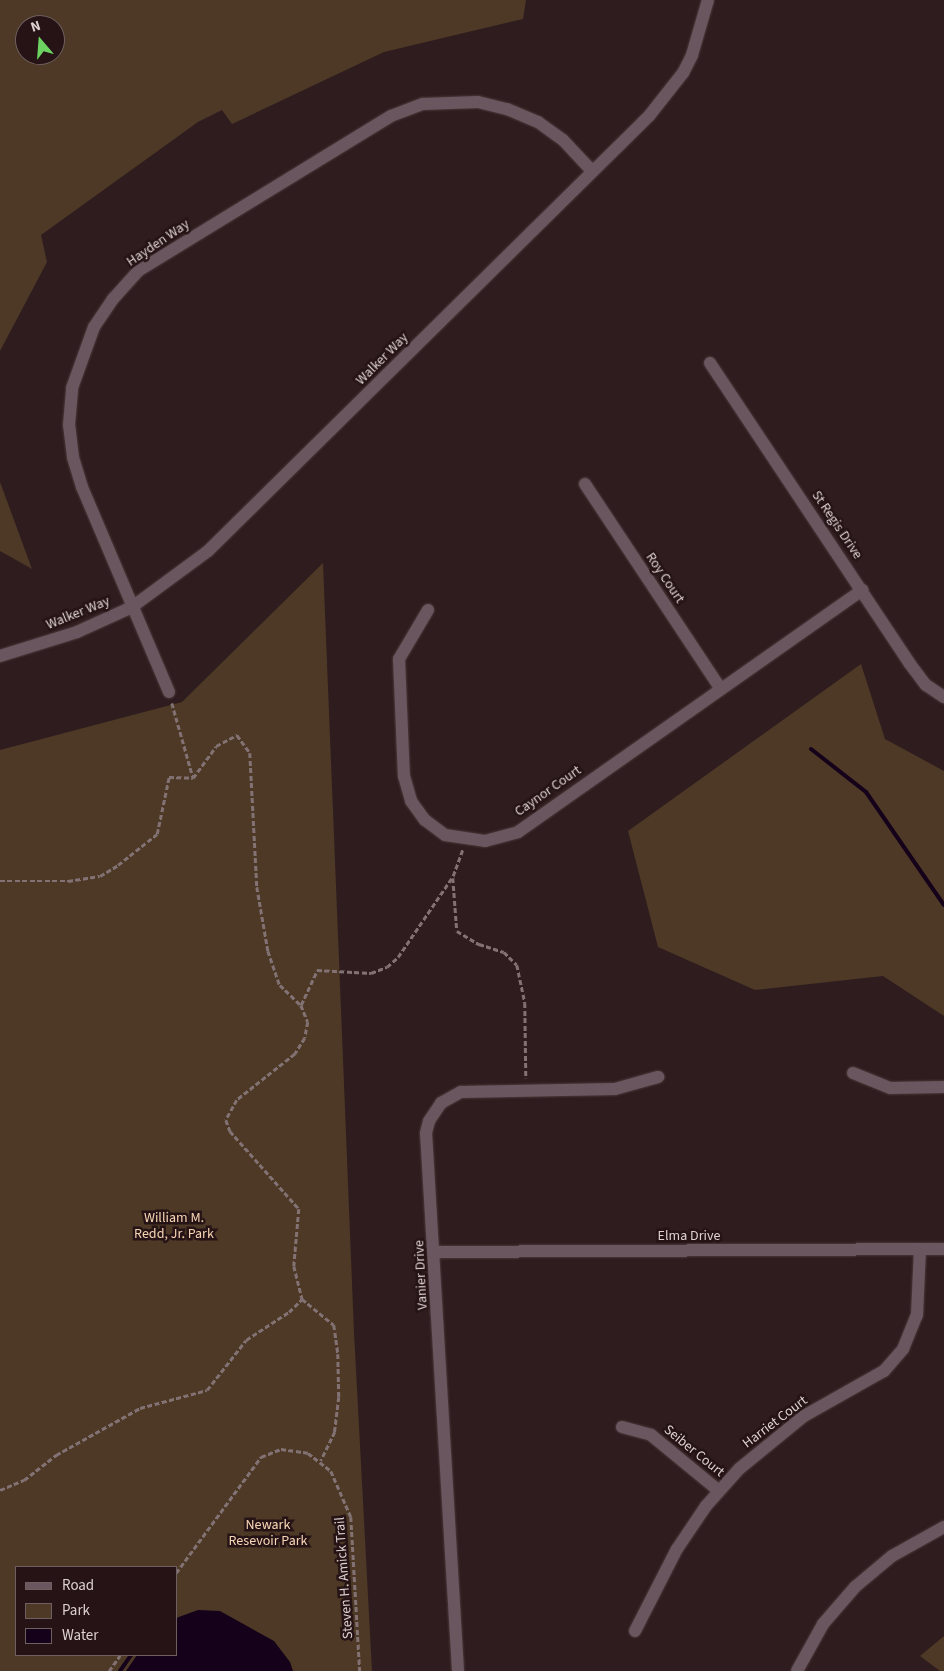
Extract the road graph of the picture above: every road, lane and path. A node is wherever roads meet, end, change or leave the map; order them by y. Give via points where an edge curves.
1 (708, 0) edge
2 (592, 171) junction
3 (710, 363) dead end
4 (584, 484) dead end
5 (862, 590) junction
6 (132, 607) junction
7 (428, 610) dead end
8 (0, 656) edge
9 (720, 688) junction
10 (169, 692) joint
11 (944, 697) edge
12 (193, 778) junction
13 (466, 840) junction
14 (453, 876) junction
15 (0, 881) edge
16 (301, 1005) junction
17 (853, 1073) dead end
18 (658, 1076) dead end
19 (944, 1087) edge
20 (526, 1090) junction
21 (920, 1249) junction
22 (944, 1249) edge
23 (435, 1252) junction
24 (302, 1299) junction
25 (622, 1427) dead end
26 (321, 1461) junction
27 (0, 1490) edge
28 (719, 1491) junction
29 (944, 1527) edge
30 (178, 1570) edge
31 (635, 1631) dead end
32 (119, 1656) edge
33 (108, 1671) edge
34 (360, 1671) edge
35 (458, 1671) edge
36 (797, 1671) edge

1 - 2 street, Walker Way via 699,39 683,73 649,116
2 - 6 street, Walker Way via 247,515 182,573
2 - 6 street, Hayden Way via 563,140 538,122 507,109 478,102 423,104 391,116 138,271 94,327 72,388 69,425 82,487
3 - 5 street, St Regis Drive
4 - 9 street, Roy Court
5 - 9 street, Caynor Court
5 - 11 street, St Regis Drive via 926,685
6 - 8 street, Walker Way via 77,632
6 - 10 street, Hayden Way
7 - 13 street, Caynor Court via 399,659 404,776 411,801 425,820 445,835
9 - 13 street, Caynor Court via 518,832 501,839
10 - 12 path
12 - 15 path via 169,777 157,834 100,876 48,883
12 - 16 path via 216,746 237,735 250,753 257,887 268,951 280,985
13 - 14 path
14 - 16 path via 398,957 387,967 370,973 317,970
14 - 20 path via 457,931 479,944 504,952 517,965 525,1003
16 - 24 path via 308,1022 295,1054 237,1100 226,1120 230,1131 299,1210 294,1266
17 - 19 street via 890,1088
18 - 20 street, Vanier Drive via 615,1090
20 - 23 street, Vanier Drive via 461,1092 441,1102 433,1111 426,1133
21 - 22 street, Elma Drive
21 - 23 street, Elma Drive
21 - 28 street, Harriet Court via 917,1315 907,1341 894,1361 869,1381 818,1408 780,1434
23 - 35 street, Vanier Drive
24 - 26 path via 334,1325 339,1398 335,1432
24 - 27 path via 246,1340 207,1390 140,1408 56,1455 24,1480
25 - 28 street, Seiber Court via 642,1431 660,1441
26 - 30 path via 292,1450 270,1451 261,1457
26 - 34 path, Steven H. Amick Trail via 341,1489 351,1517
28 - 31 street, Harriet Court via 664,1570
29 - 36 street via 892,1556 855,1587 823,1624
32 - 33 path

